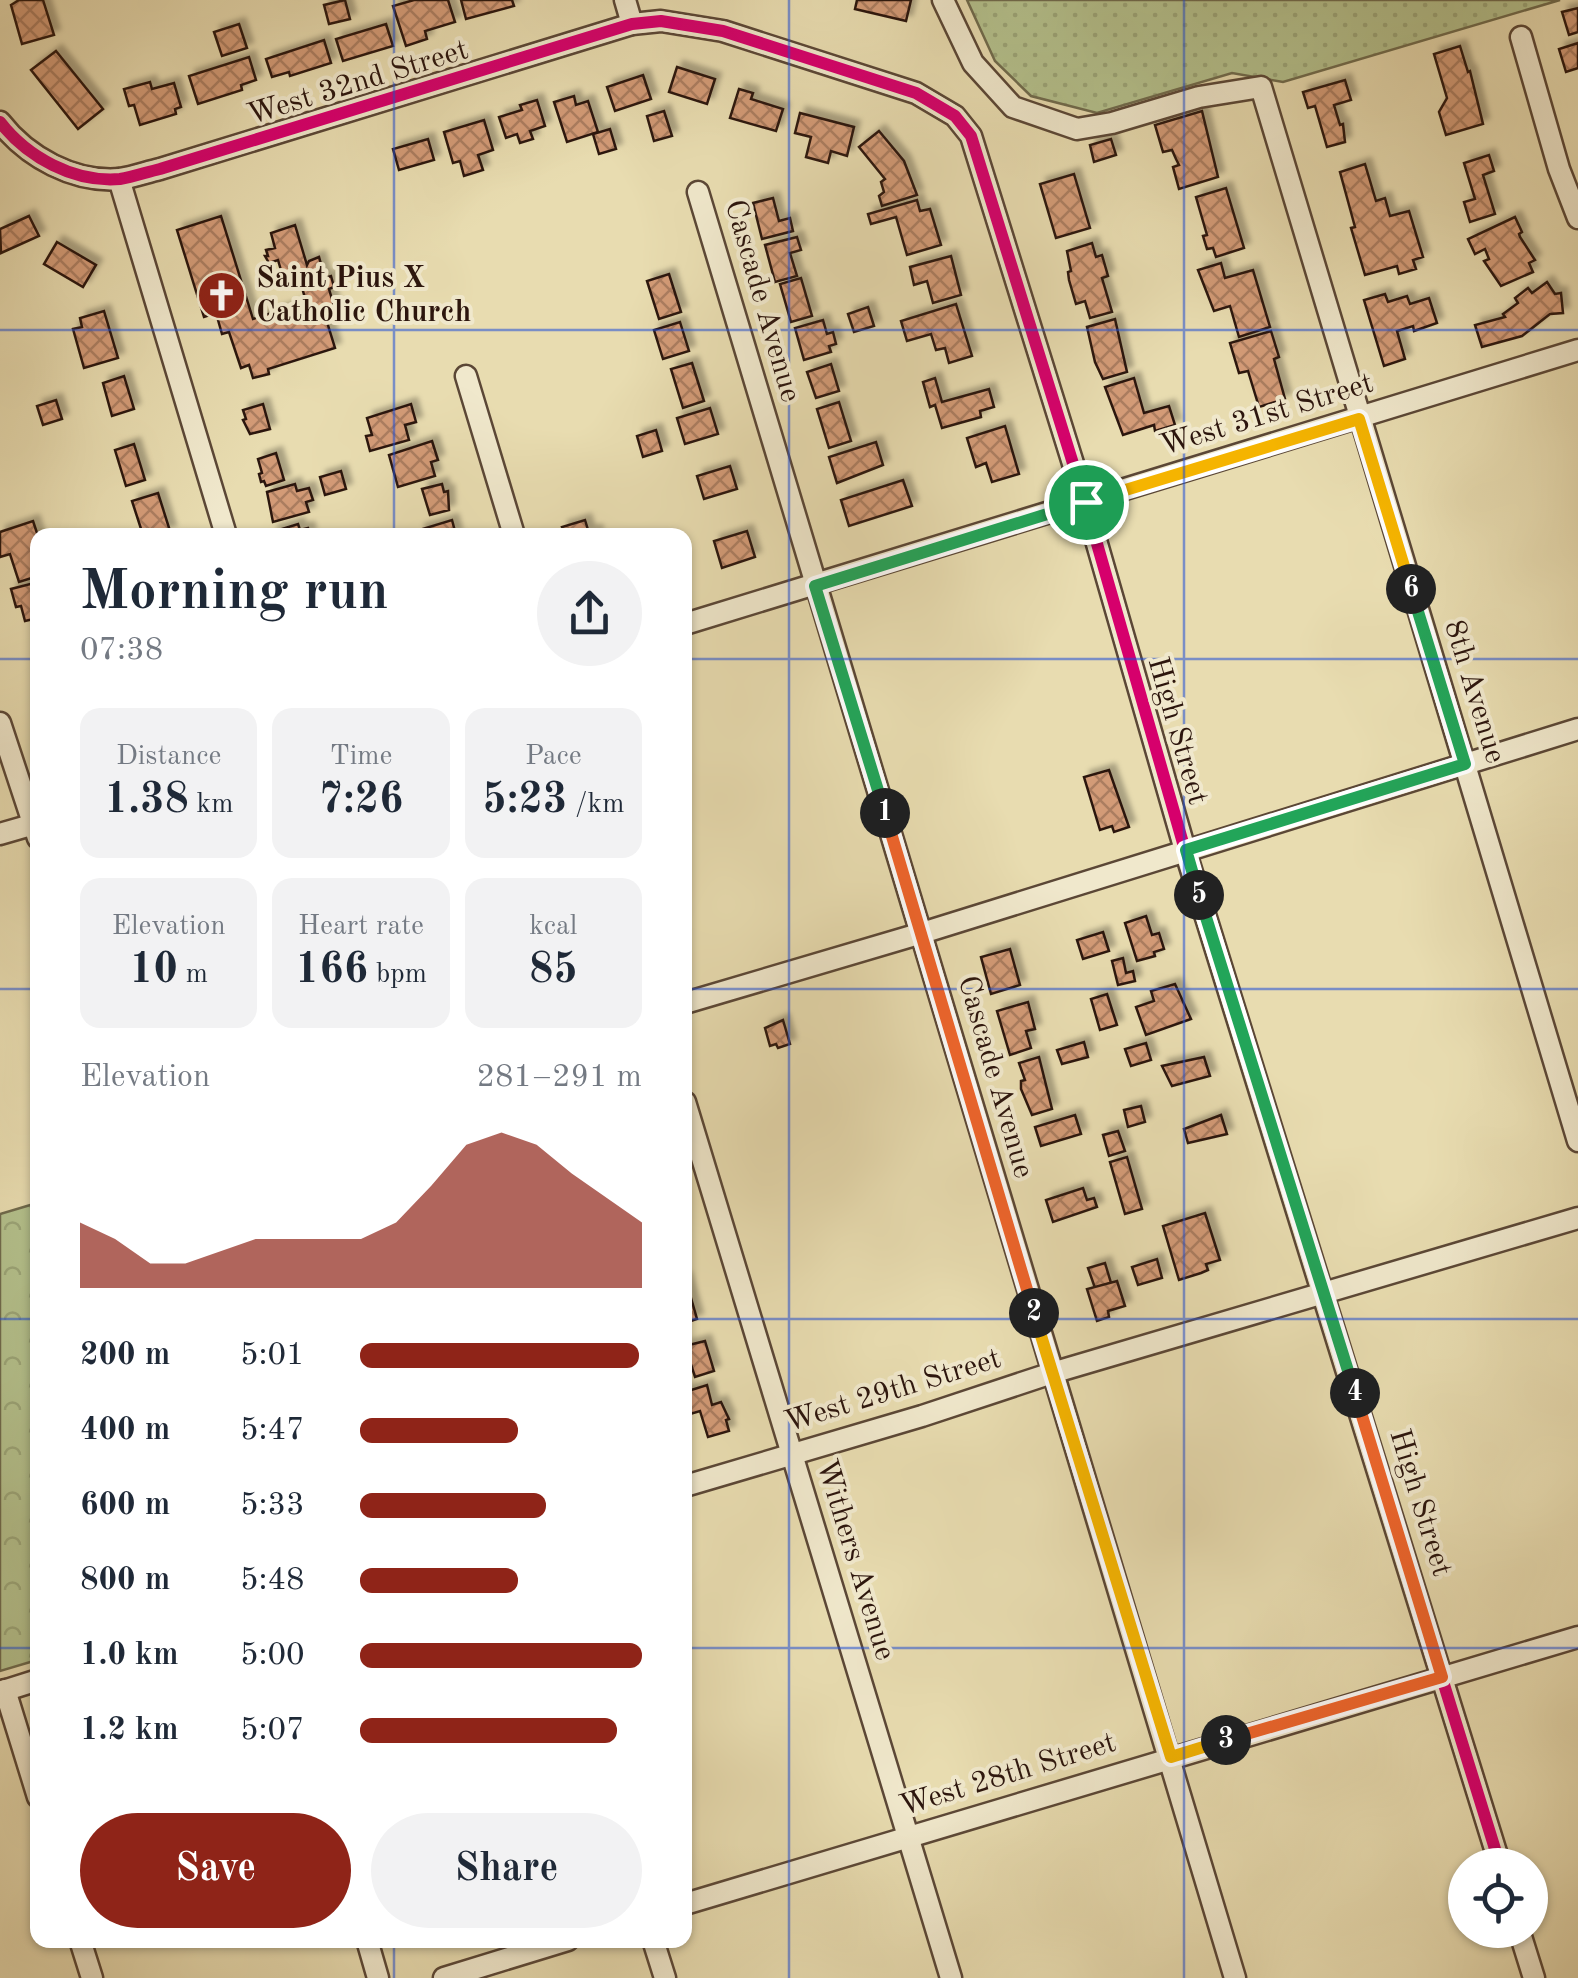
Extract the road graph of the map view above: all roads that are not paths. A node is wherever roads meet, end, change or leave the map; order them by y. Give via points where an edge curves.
1 (625, 0) edge
2 (943, 0) edge
3 (632, 24) junction
4 (1521, 37) dead end
5 (916, 94) joint
6 (0, 122) edge
7 (118, 179) junction
8 (698, 192) dead end
9 (1578, 218) edge
10 (1578, 350) edge
11 (466, 376) dead end
12 (1359, 419) junction
13 (1086, 502) junction
14 (224, 528) edge
15 (512, 528) edge
16 (815, 586) junction
17 (692, 622) edge
18 (0, 723) edge
19 (1578, 730) edge
20 (1465, 764) junction
21 (30, 810) edge
22 (30, 829) edge
23 (0, 834) edge
24 (1186, 850) junction
25 (922, 933) junction
26 (692, 1001) edge
27 (692, 1125) edge
28 (1578, 1142) edge
29 (1578, 1218) edge
30 (1324, 1292) junction
31 (1052, 1373) junction
32 (791, 1454) junction
33 (692, 1484) edge
34 (1578, 1636) edge
35 (1442, 1677) junction
36 (30, 1682) edge
37 (2, 1691) edge
38 (1171, 1757) junction
39 (30, 1773) edge
40 (909, 1836) junction
41 (1495, 1848) edge
42 (692, 1902) edge
43 (83, 1948) edge
44 (369, 1948) edge
45 (542, 1948) edge
46 (655, 1948) edge
47 (1525, 1948) edge
48 (92, 1978) edge
49 (378, 1978) edge
50 (444, 1978) edge
51 (664, 1978) edge
52 (951, 1978) edge
53 (1235, 1978) edge
54 (1534, 1978) edge

1 - 3 street
2 - 12 street, 8th Avenue via 973,63 1013,107 1077,129 1261,87
3 - 5 street, West 32nd Street via 722,31
3 - 7 street, West 32nd Street
4 - 9 street
5 - 13 street, High Street via 955,116 979,156
6 - 7 street, West 32nd Street via 35,156 88,176
7 - 14 street
8 - 16 street, Cascade Avenue
10 - 12 street, West 31st Street
11 - 15 street
12 - 13 street, West 31st Street
12 - 20 street, 8th Avenue
13 - 16 street, West 31st Street
13 - 24 street, High Street
16 - 17 street, West 31st Street
16 - 25 street, Cascade Avenue
18 - 21 street
19 - 20 street
20 - 24 street
20 - 28 street, 8th Avenue
22 - 23 street
24 - 25 street
24 - 30 street, High Street
25 - 26 street
25 - 31 street, Cascade Avenue
27 - 32 street, Withers Avenue
29 - 30 street, West 29th Street
30 - 31 street, West 29th Street
30 - 35 street, High Street
31 - 32 street, West 29th Street
31 - 38 street, Cascade Avenue
32 - 33 street, West 29th Street
32 - 40 street, Withers Avenue
34 - 35 street, West 28th Street
35 - 38 street, West 28th Street
35 - 41 street, High Street
36 - 37 street
37 - 39 street
38 - 40 street, West 28th Street
38 - 53 street, Cascade Avenue
40 - 42 street, West 28th Street
40 - 52 street, Withers Avenue
43 - 48 street
44 - 49 street
45 - 50 street
46 - 51 street
47 - 54 street

